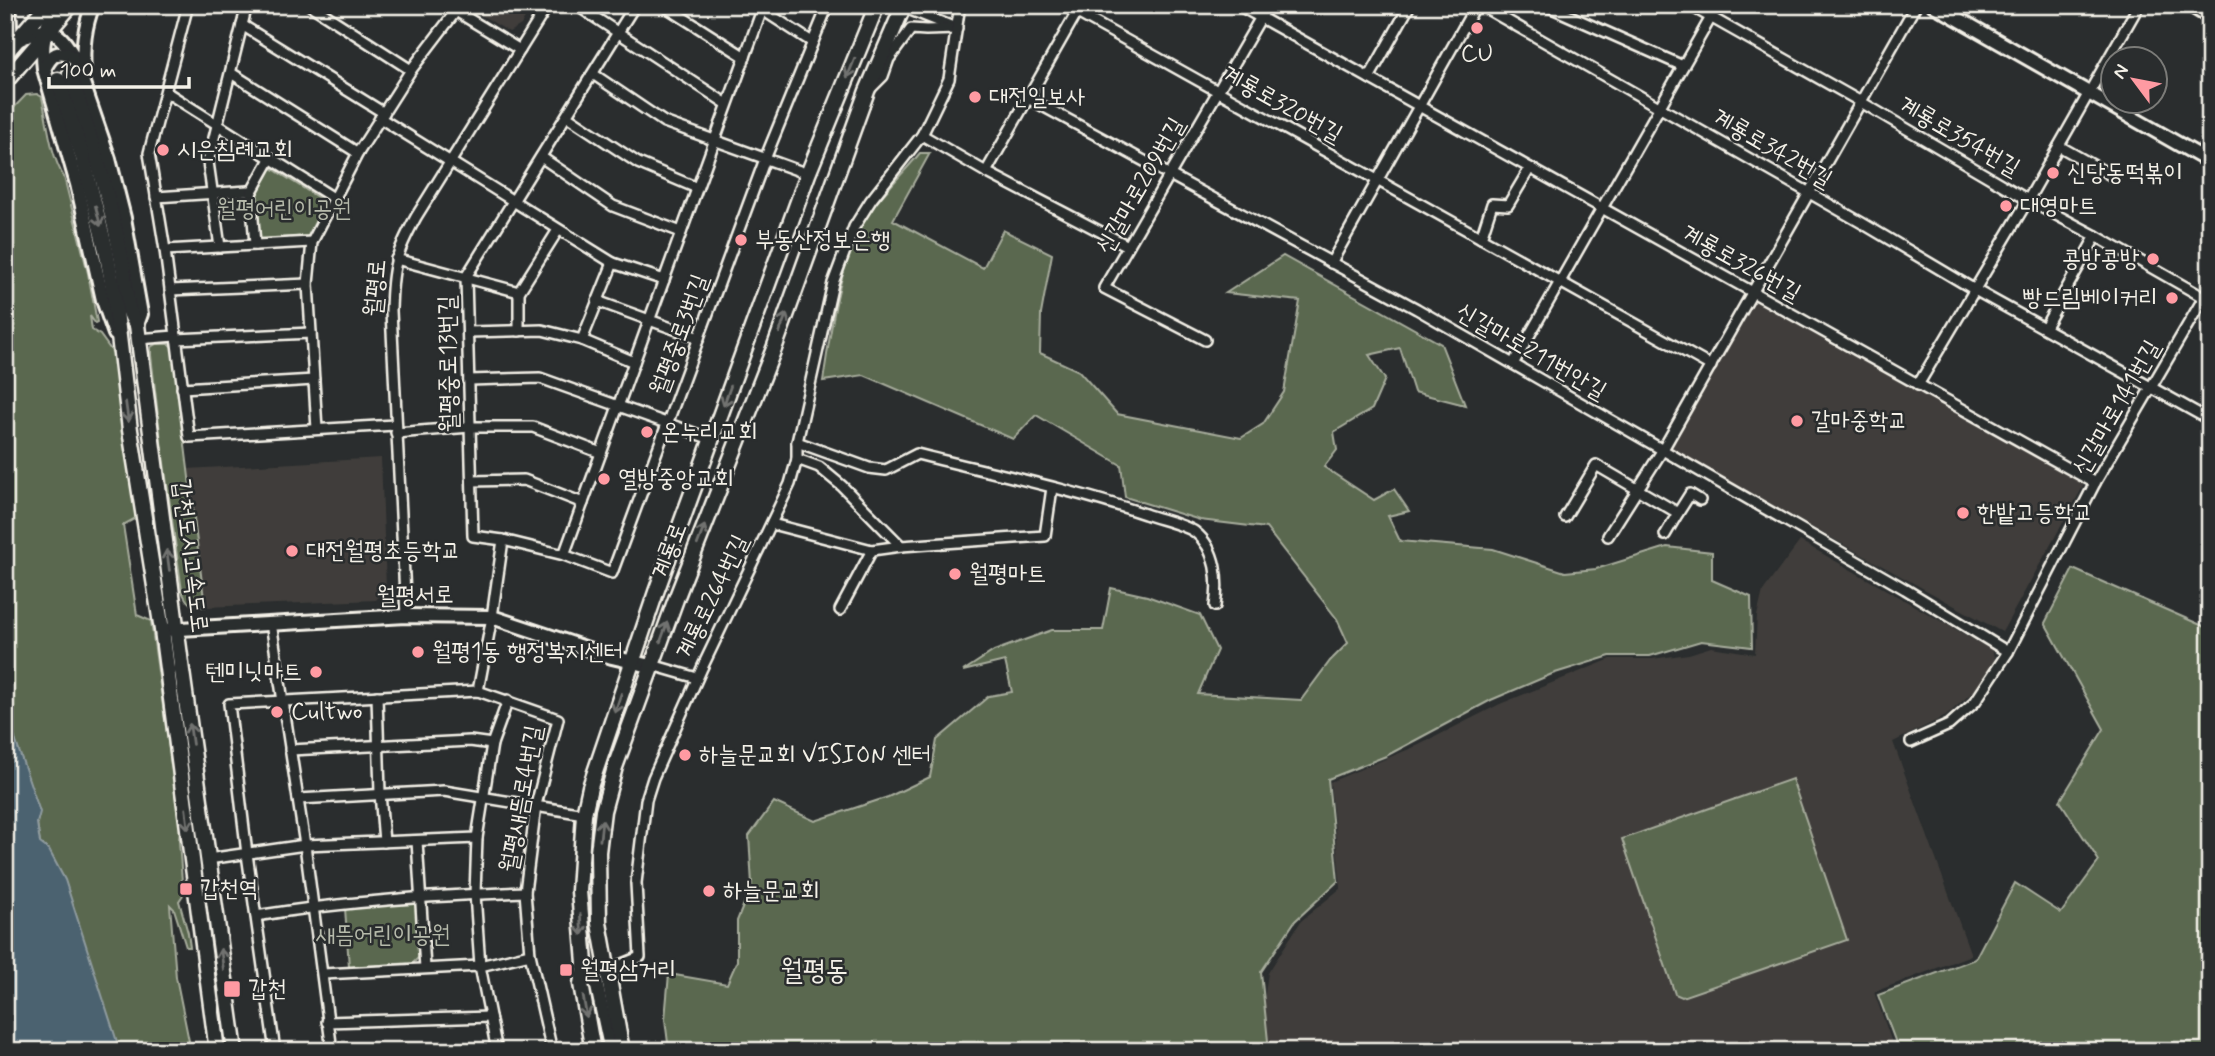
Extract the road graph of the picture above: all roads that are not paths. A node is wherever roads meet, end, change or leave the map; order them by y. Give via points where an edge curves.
1 (9, 5) edge
2 (71, 5) edge
3 (93, 5) edge
4 (188, 5) edge
5 (247, 5) edge
6 (310, 5) edge
7 (446, 5) edge
8 (548, 5) edge
9 (576, 5) edge
10 (635, 5) edge
11 (663, 5) edge
12 (828, 5) edge
13 (877, 5) edge
14 (960, 5) edge
15 (1063, 5) edge
16 (1238, 5) edge
17 (1268, 5) edge
18 (1410, 5) edge
19 (1478, 5) edge
20 (1545, 5) edge
21 (1689, 5) edge
22 (1718, 5) edge
23 (1916, 5) edge
24 (1934, 5) edge
25 (2138, 5) edge
26 (2190, 5) edge
27 (47, 6) edge
28 (902, 6) edge
29 (758, 8) edge
30 (1079, 9) edge
31 (456, 11) junction
32 (2210, 17) edge
33 (1261, 18) junction
34 (1711, 18) junction
35 (242, 25) junction
36 (957, 29) junction
37 (44, 32) junction
38 (618, 33) junction
39 (812, 42) junction
40 (11, 48) edge
41 (520, 50) junction
42 (74, 57) junction
43 (745, 57) junction
44 (1683, 66) junction
45 (18, 67) junction
46 (44, 69) junction
47 (411, 70) junction
48 (231, 73) junction
49 (593, 74) junction
50 (1369, 78) junction
51 (59, 80) junction
52 (5, 82) edge
53 (166, 92) junction
54 (867, 92) junction
55 (1218, 92) junction
56 (2089, 94) junction
57 (1028, 98) junction
58 (1861, 102) junction
59 (91, 103) junction
60 (727, 104) junction
61 (1419, 106) junction
62 (1660, 107) junction
63 (382, 116) junction
64 (567, 116) junction
65 (218, 126) junction
66 (922, 135) junction
67 (714, 141) junction
68 (2059, 146) junction
69 (358, 153) junction
70 (541, 157) junction
71 (270, 159) junction
72 (765, 159) junction
73 (449, 162) junction
74 (2210, 162) edge
75 (1530, 168) junction
76 (986, 172) junction
77 (808, 174) junction
78 (1170, 174) junction
79 (2114, 177) dead end
80 (1377, 180) junction
81 (697, 188) junction
82 (251, 193) junction
83 (1809, 193) junction
84 (214, 194) junction
85 (156, 197) junction
86 (335, 200) junction
87 (2028, 200) junction
88 (513, 202) junction
89 (1602, 208) junction
90 (558, 230) junction
91 (681, 232) junction
92 (2096, 236) junction
93 (1481, 238) junction
94 (312, 242) junction
95 (255, 245) junction
96 (1128, 246) junction
97 (220, 247) junction
98 (165, 250) junction
99 (396, 259) junction
100 (1331, 263) junction
101 (613, 264) junction
102 (467, 277) junction
103 (664, 280) junction
104 (1560, 282) junction
105 (308, 284) junction
106 (2210, 287) edge
107 (170, 290) junction
108 (1975, 290) junction
109 (519, 292) junction
110 (1752, 292) junction
111 (2207, 299) edge
112 (597, 301) junction
113 (649, 321) junction
114 (2045, 327) junction
115 (519, 331) junction
116 (137, 332) junction
117 (468, 332) junction
118 (311, 333) junction
119 (175, 337) junction
120 (699, 338) junction
121 (582, 340) junction
122 (1205, 340) dead end
123 (634, 362) junction
124 (1513, 364) junction
125 (1711, 366) junction
126 (314, 380) junction
127 (469, 380) junction
128 (1918, 385) junction
129 (2151, 386) junction
130 (182, 388) junction
131 (618, 406) junction
132 (2210, 420) edge
133 (668, 423) junction
134 (470, 427) junction
135 (317, 429) junction
136 (396, 429) junction
137 (711, 439) junction
138 (797, 442) junction
139 (1662, 451) junction
140 (601, 453) junction
141 (797, 459) junction
142 (472, 481) junction
143 (2095, 484) junction
144 (1052, 488) junction
145 (1638, 488) junction
146 (1700, 500) dead end
147 (583, 503) junction
148 (1678, 513) junction
149 (1565, 517) dead end
150 (772, 524) junction
151 (1665, 535) dead end
152 (1608, 536) dead end
153 (503, 540) junction
154 (901, 546) junction
155 (872, 550) junction
156 (564, 555) junction
157 (1215, 606) dead end
158 (840, 610) dead end
159 (406, 616) junction
160 (492, 617) junction
161 (271, 624) junction
162 (169, 629) junction
163 (2008, 652) junction
164 (643, 664) junction
165 (697, 678) junction
166 (478, 691) junction
167 (377, 696) junction
168 (508, 700) junction
169 (283, 701) junction
170 (1911, 742) dead end
171 (492, 744) junction
172 (378, 746) junction
173 (290, 750) junction
174 (380, 793) junction
175 (484, 796) junction
176 (298, 799) junction
177 (536, 805) junction
178 (584, 814) junction
179 (477, 838) junction
180 (416, 841) junction
181 (384, 842) junction
182 (305, 845) junction
183 (247, 854) junction
184 (208, 859) junction
185 (525, 892) junction
186 (475, 894) junction
187 (421, 897) junction
188 (313, 906) junction
189 (256, 916) junction
190 (530, 954) junction
191 (585, 963) junction
192 (480, 966) junction
193 (425, 968) junction
194 (606, 971) junction
195 (323, 974) junction
196 (490, 1017) junction
197 (327, 1022) junction
198 (217, 1051) edge
199 (235, 1051) edge
200 (275, 1051) edge
201 (332, 1051) edge
202 (497, 1051) edge
203 (552, 1051) edge
204 (593, 1051) edge
205 (611, 1051) edge
206 (622, 1051) edge

1 - 40 street
2 - 37 main road
3 - 59 street via 82,47
4 - 53 street
5 - 35 street
6 - 47 street
7 - 31 street
8 - 41 street, 월평로
9 - 38 street
10 - 38 street, 월평중로13번길
11 - 43 street
12 - 39 street, 월평중로3번길
13 -> 77 main road, 계룡로
14 - 36 street, 계룡로264번길
15 - 30 street, 계룡로320번길
16 - 33 street, 계룡로326번길
17 - 33 street, 신갈마로209번길
18 - 50 street
19 - 61 street
19 - 62 street, 계룡로342번길
20 - 44 street
21 - 34 street, 계룡로354번길
22 - 34 street
23 - 58 street
24 - 56 street
25 - 56 street
26 - 32 street
27 - 37 street
27 - 40 main road
28 - 36 street
28 - 54 main road, 계룡로
29 - 39 street
29 - 43 street
30 - 55 street, 계룡로320번길
30 - 57 street
31 - 41 street
31 - 47 street
33 - 50 street, 계룡로326번길
33 - 55 street, 신갈마로209번길
34 - 44 street
34 - 58 street, 계룡로354번길
35 - 48 street
35 - 63 street
36 - 54 street via 911,29 889,59 883,76
36 - 66 street, 계룡로264번길 via 950,79
37 - 40 street
37 - 42 street via 62,40
37 - 45 main road
37 - 46 street
38 - 49 street, 월평중로13번길
38 - 60 street
39 - 72 street, 월평중로3번길
41 - 73 street, 월평로
42 - 46 street via 55,54
42 - 59 street
43 - 60 street
44 - 62 street
45 - 51 street via 38,68
45 - 52 main road
46 - 51 street
47 - 63 street
48 - 65 street
48 - 69 street
49 - 64 street, 월평중로13번길
49 - 67 street via 664,122
50 - 61 street, 계룡로326번길
51 - 116 main road, 갑천도시고속도로 via 96,155
51 -> 162 main road, 갑천도시고속도로 via 106,250 130,430
53 - 65 street
53 - 85 street via 149,153
164 -> 54 main road, 계룡로 via 775,346
55 - 78 street, 신갈마로209번길
55 - 80 street, 계룡로320번길
56 - 68 street
56 - 74 street
57 - 76 street
57 - 78 street, 신갈마로211번안길
58 - 83 street
58 - 87 street, 계룡로354번길
59 - 116 street via 124,218 141,314
60 - 67 street
61 - 75 street, 계룡로326번길
61 - 80 street
62 - 83 street, 계룡로342번길
62 - 89 street
63 - 69 street
63 - 73 street
64 - 70 street, 월평중로13번길
64 - 81 street via 638,163
65 - 71 street
65 - 84 street via 208,162
66 - 76 street
66 - 138 street, 계룡로264번길 via 854,227 833,283
67 - 72 street
67 - 81 street
68 - 79 street
68 - 87 street
69 - 86 street
70 - 88 street, 월평중로13번길
70 - 91 street via 613,206
71 - 82 street
71 - 86 street
72 - 77 street
72 - 120 street, 월평중로3번길
73 - 88 street
73 - 99 street, 월평로
75 - 89 street, 계룡로326번길
75 - 93 street via 1508,205 1492,204
76 - 96 street
77 -> 137 main road, 계룡로
78 - 96 street, 신갈마로209번길
78 - 100 street, 신갈마로211번안길
80 - 93 street, 계룡로320번길
80 - 100 street
81 - 91 street
82 - 84 street
82 - 95 street
83 - 108 street, 계룡로342번길
83 - 110 street
84 - 85 street
84 - 97 street
85 - 98 street
86 - 94 street
87 - 92 street, 계룡로354번길
87 - 108 street
88 - 90 street
88 - 102 street, 월평중로13번길
89 - 104 street
89 - 110 street, 계룡로326번길
90 - 101 street
90 - 109 street
91 - 103 street
92 - 111 street, 계룡로354번길
92 - 114 street
93 - 104 street, 계룡로320번길
94 - 95 street
94 - 105 street
95 - 97 street
96 - 122 street, 신갈마로209번길 via 1104,288
97 - 98 street
98 - 107 street
99 - 102 street
99 - 136 street, 월평로 via 391,311
100 - 124 street, 신갈마로211번안길
101 - 103 street
101 - 112 street
102 - 109 street
102 - 117 street, 월평중로13번길
103 - 113 street
104 - 124 street
104 - 125 street, 계룡로320번길
105 - 107 street
105 - 118 street
106 - 111 street, 신갈마로141번길
107 - 119 street
108 - 114 street, 계룡로342번길
108 - 128 street
109 - 115 street
110 - 125 street
110 - 128 street, 계룡로326번길
111 - 129 street, 신갈마로141번길
112 - 113 street
112 - 121 street
113 - 120 street
113 - 123 street
114 - 129 street, 계룡로342번길
115 - 117 street
115 - 121 street via 542,330
116 - 119 street
162 -> 116 main road, 갑천도시고속도로
117 - 127 street, 월평중로13번길
118 - 119 street
118 - 126 street
119 - 130 street
120 - 133 street, 월평중로3번길
121 - 123 street
123 - 131 street
124 - 139 street, 신갈마로211번안길
125 - 139 street
126 - 130 street
126 - 135 street
127 - 131 street via 540,378
127 - 134 street, 월평중로13번길
128 - 143 street, 계룡로326번길
129 - 132 street, 계룡로342번길
129 - 143 street, 신갈마로141번길
130 - 135 street via 189,437
131 - 133 street
131 - 140 street
133 - 137 street
133 - 156 street, 월평중로3번길 via 612,573
134 - 136 street
134 - 140 street via 533,427
134 - 142 street, 월평중로13번길
135 - 136 street
136 - 159 street, 월평로
137 - 164 main road, 계룡로
138 - 141 street, 계룡로264번길
138 - 144 street via 869,467 886,470 917,454
139 - 145 street
139 - 163 street, 신갈마로211번안길
140 - 147 street
141 - 150 street, 계룡로264번길
141 - 154 street via 819,467
142 - 147 street via 524,480
142 - 153 street, 월평중로13번길 via 473,536
143 - 163 street, 신갈마로141번길
144 - 154 street, 계룡로264번길 via 1045,536
144 - 157 street via 1194,532 1208,548 1216,569
145 - 148 street
145 - 149 street via 1596,465
145 - 152 street
146 - 148 street via 1690,494
147 - 156 street
148 - 151 street
150 - 155 street, 계룡로264번길
150 - 165 street, 계룡로264번길
153 - 156 street, 월평중로3번길
153 - 160 street
154 - 155 street, 계룡로264번길
155 - 158 street
159 - 160 street, 월평서로
159 - 161 street, 월평서로
160 - 164 street, 월평서로
160 - 166 street
161 - 162 street, 월평서로
161 - 169 street
184 -> 162 main road, 갑천도시고속도로
162 -> 198 main road, 갑천도시고속도로
163 - 170 street, 신갈마로141번길 via 1975,702 1949,725
164 - 165 street, 계룡로264번길
164 -> 178 main road, 계룡로 via 590,787
194 -> 164 main road, 계룡로 via 598,852 603,811
165 - 194 street via 646,800 635,883 640,957
166 - 167 street, 월평새뜸로4번길
166 - 168 street, 월평새뜸로4번길
167 - 169 street, 월평새뜸로4번길
167 - 172 street
168 - 171 street
168 - 177 street, 월평새뜸로4번길 via 558,719
169 - 173 street
169 - 183 street, 월평새뜸로4번길 via 229,704
171 - 172 street
171 - 175 street
172 - 173 street
172 - 174 street
173 - 176 street
174 - 175 street via 444,791
174 - 176 street
174 - 181 street
175 - 177 street
175 - 179 street
176 - 182 street
177 - 178 street
177 - 185 street, 월평새뜸로4번길
178 -> 191 main road, 계룡로 via 579,891
179 - 180 street
179 - 186 street
180 - 181 street
180 - 187 street
181 - 182 street
182 - 183 street
182 - 188 street
183 - 184 street
183 - 189 street
199 -> 184 main road, 갑천도시고속도로
185 - 186 street
185 - 190 street, 월평새뜸로4번길
186 - 187 street
186 - 192 street
187 - 188 street
187 - 193 street
188 - 189 street
188 - 195 street
189 - 200 street
190 - 192 street
190 - 203 street, 월평새뜸로4번길
191 -> 204 main road, 계룡로 via 581,984
191 - 205 street via 596,982
192 - 193 street
192 - 196 street
193 - 195 street
194 - 206 main road, 계룡로
195 - 197 street
196 - 197 street
196 - 202 street
197 - 201 street

